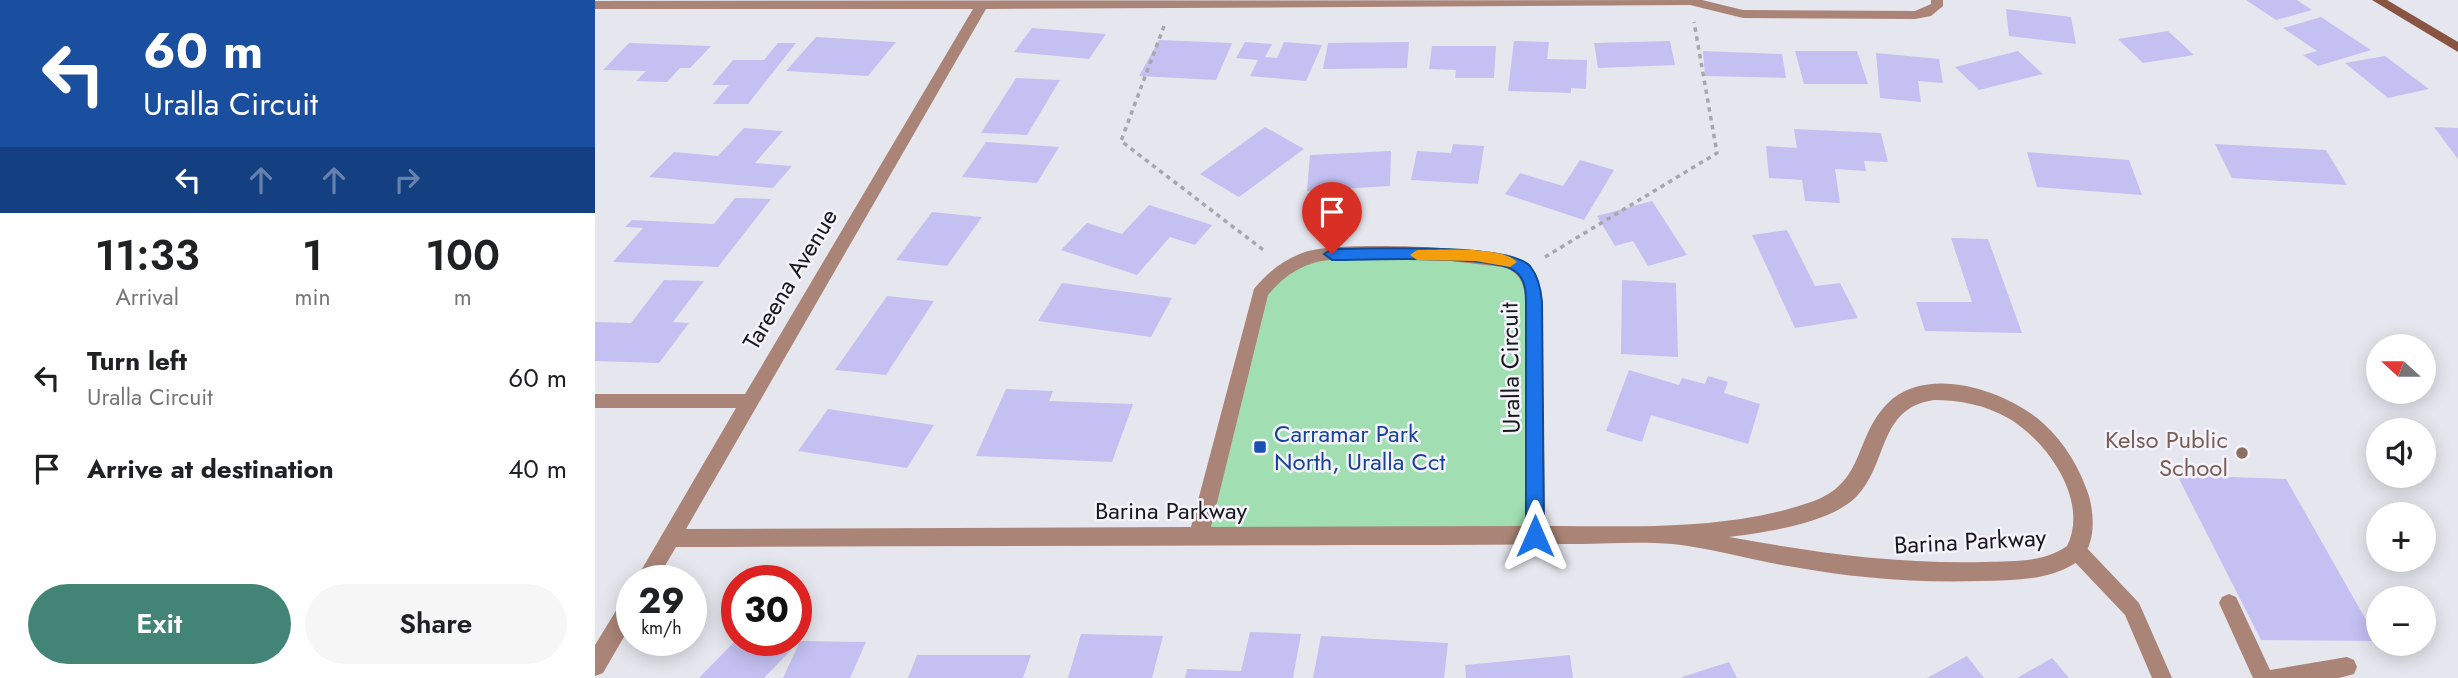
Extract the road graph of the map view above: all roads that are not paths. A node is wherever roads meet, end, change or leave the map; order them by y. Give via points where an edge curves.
1 (1692, 0) edge
2 (1937, 0) edge
3 (2378, 0) edge
4 (651, 2) edge
5 (595, 5) edge
6 (982, 5) junction
7 (2458, 48) edge
8 (595, 401) edge
9 (748, 401) junction
10 (1672, 535) junction
11 (1199, 536) junction
12 (1535, 536) junction
13 (670, 538) junction
14 (2077, 551) junction
15 (654, 565) edge
16 (2229, 603) dead end
17 (616, 630) edge
18 (595, 665) edge
19 (2347, 667) dead end
20 (2162, 678) edge
21 (2263, 678) edge
22 (2274, 678) edge

1 - 2 street via 1743,14 1915,15 1933,10
1 - 6 street
3 - 7 main road
4 - 5 street
4 - 6 street
6 - 9 street, Tareena Avenue
8 - 9 street
9 - 13 street, Tareena Avenue
10 - 12 street, Barina Parkway
10 - 14 street, Barina Parkway via 1893,572 2031,569 2058,564
10 - 14 street, Barina Parkway via 1802,515 1829,505 1849,492 1863,472 1889,412 1922,394 1946,392 1998,405 2023,418 2042,437 2073,480 2081,505 2084,530
11 - 12 street, Barina Parkway
11 - 12 street, Uralla Circuit via 1260,293 1287,268 1313,256 1358,254 1475,256 1514,263 1524,270 1533,287 1534,302
11 - 13 street, Barina Parkway
13 - 15 street, Tareena Avenue
14 - 20 lane via 2132,609
16 - 21 lane
17 - 18 street
19 - 22 lane

